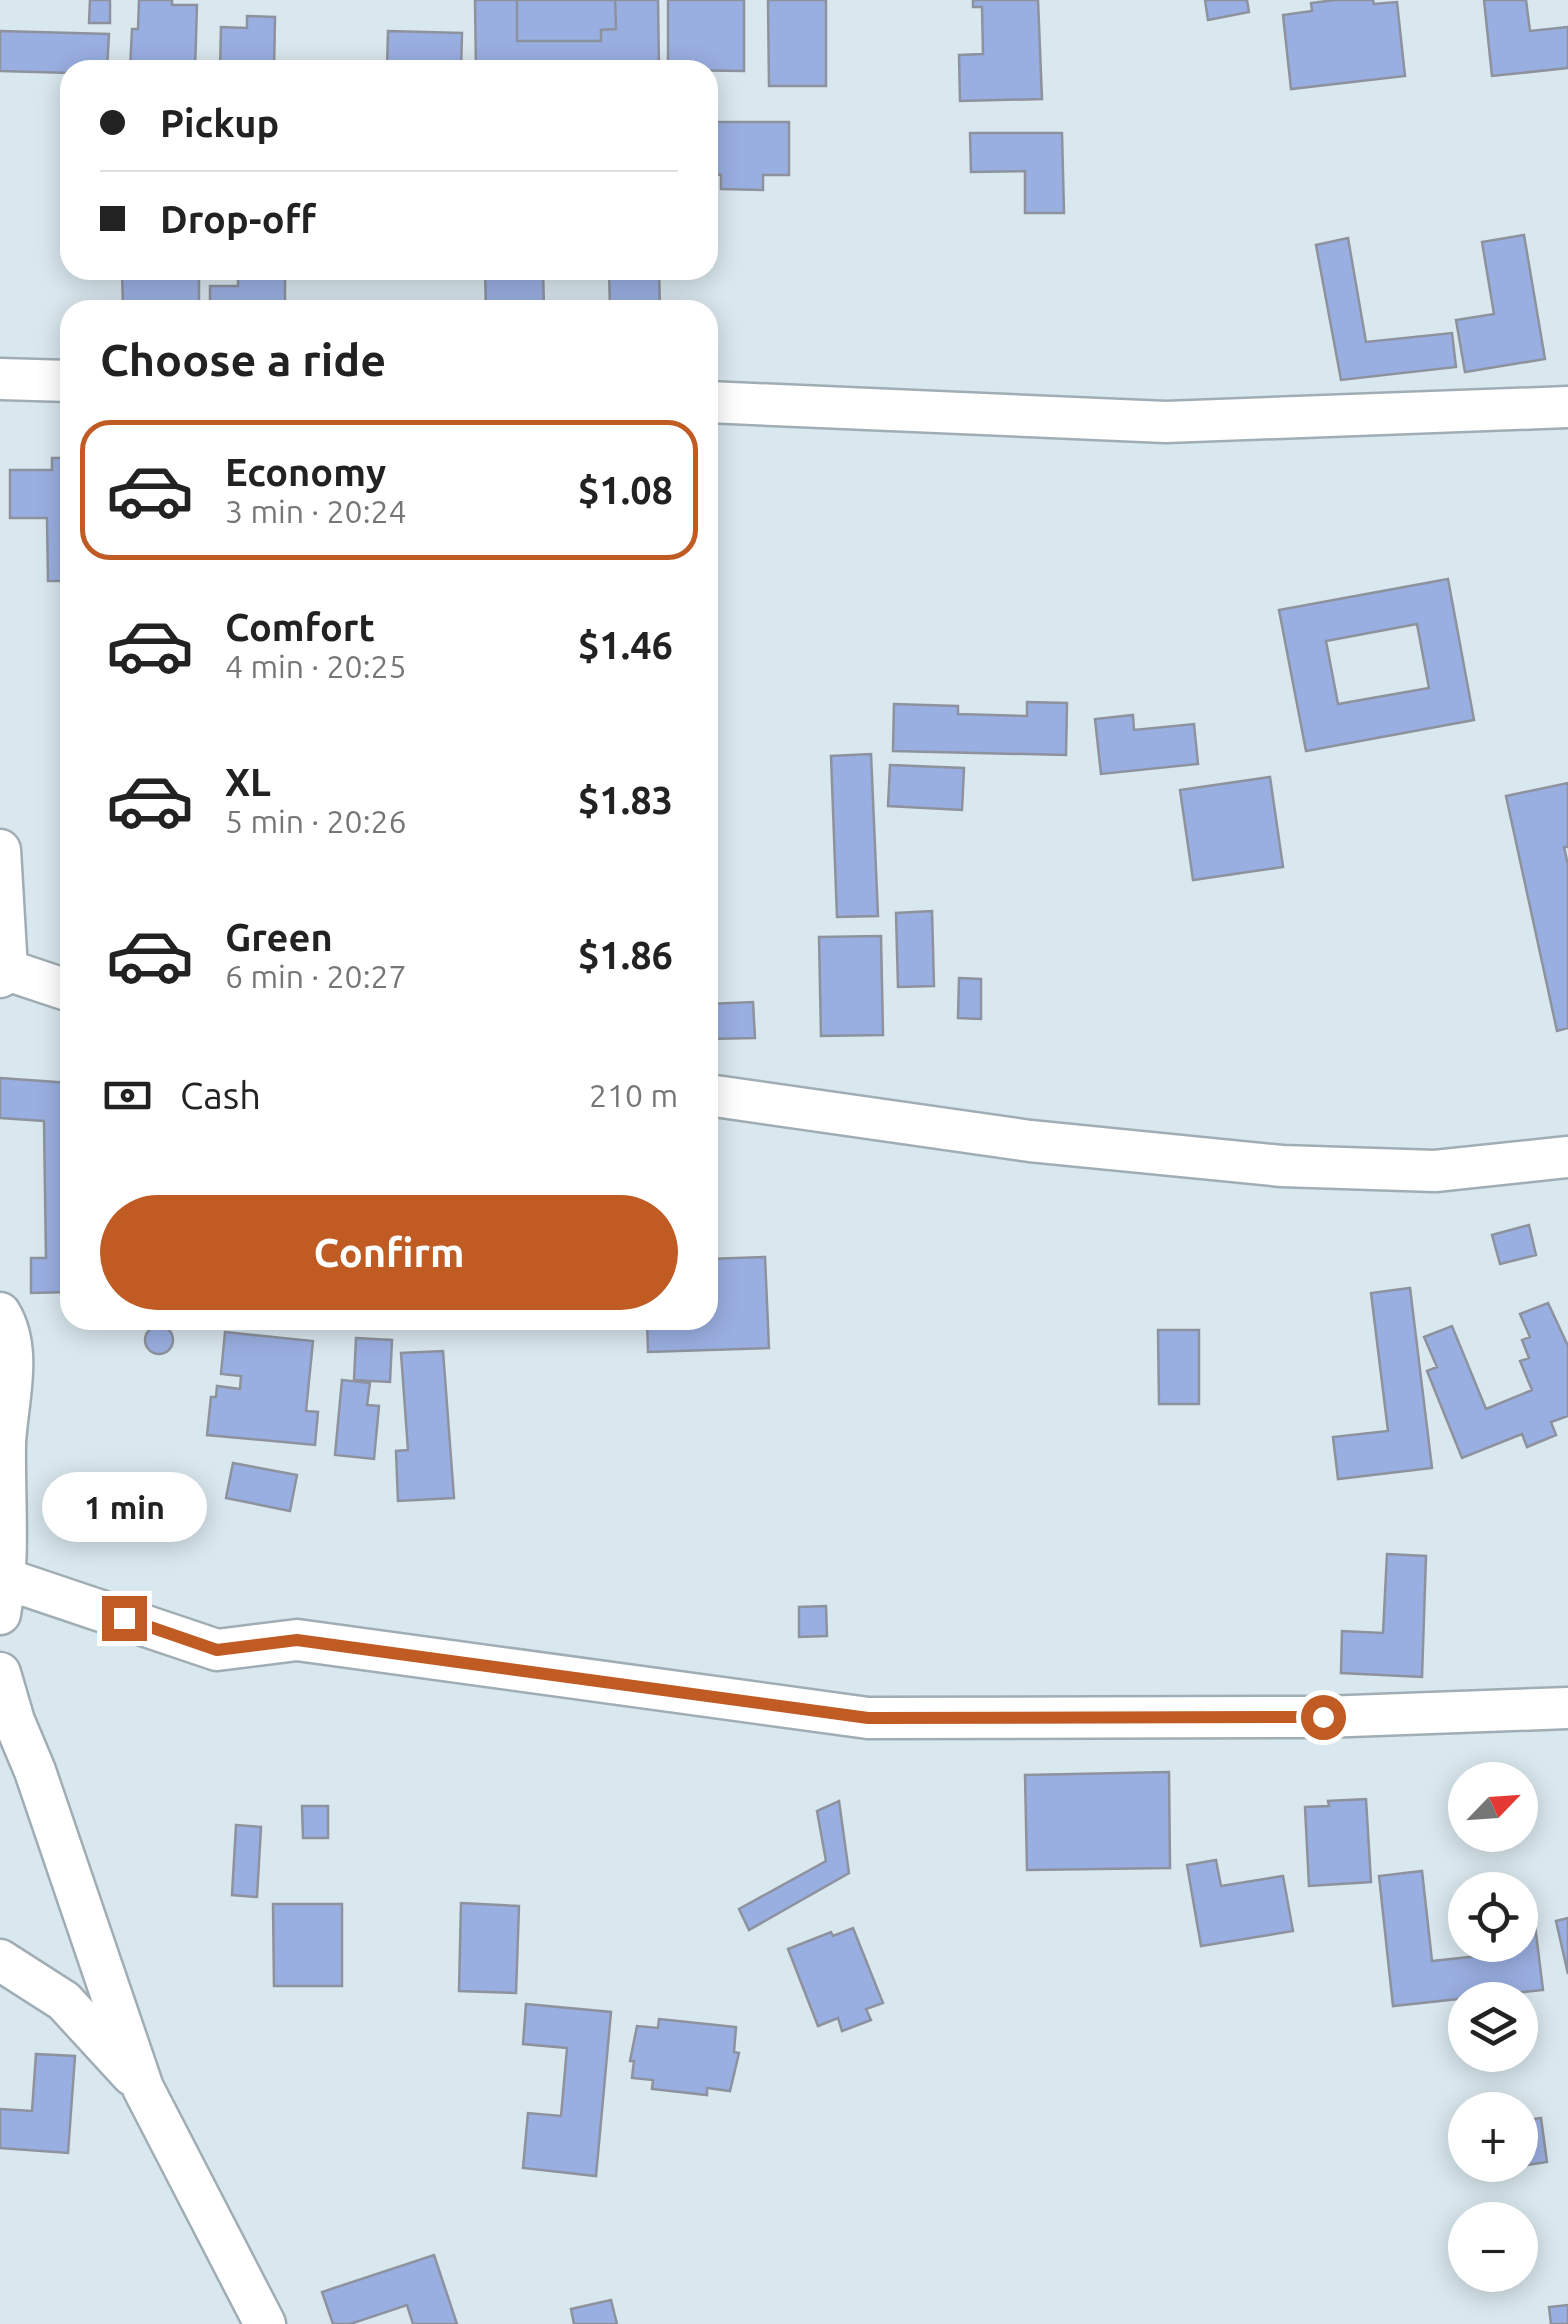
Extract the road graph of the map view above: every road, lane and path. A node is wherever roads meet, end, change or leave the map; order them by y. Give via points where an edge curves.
1 (0, 379) edge
2 (60, 381) edge
3 (718, 402) edge
4 (1568, 407) edge
5 (0, 850) edge
6 (4, 973) edge
7 (60, 987) edge
8 (718, 1096) edge
9 (1568, 1157) edge
10 (0, 1313) edge
11 (2, 1587) edge
12 (0, 1673) edge
13 (1568, 1708) edge
14 (0, 1960) edge
15 (144, 2088) junction
16 (265, 2324) edge

1 - 2 street
3 - 4 street via 1166,422
5 - 6 street
6 - 7 street
8 - 9 street via 1030,1141 1282,1166 1435,1171
10 - 11 street via 8,1326 12,1377
11 - 13 street via 217,1650 297,1640 868,1718 1323,1717
12 - 15 street
14 - 15 street via 64,2001
15 - 16 street

